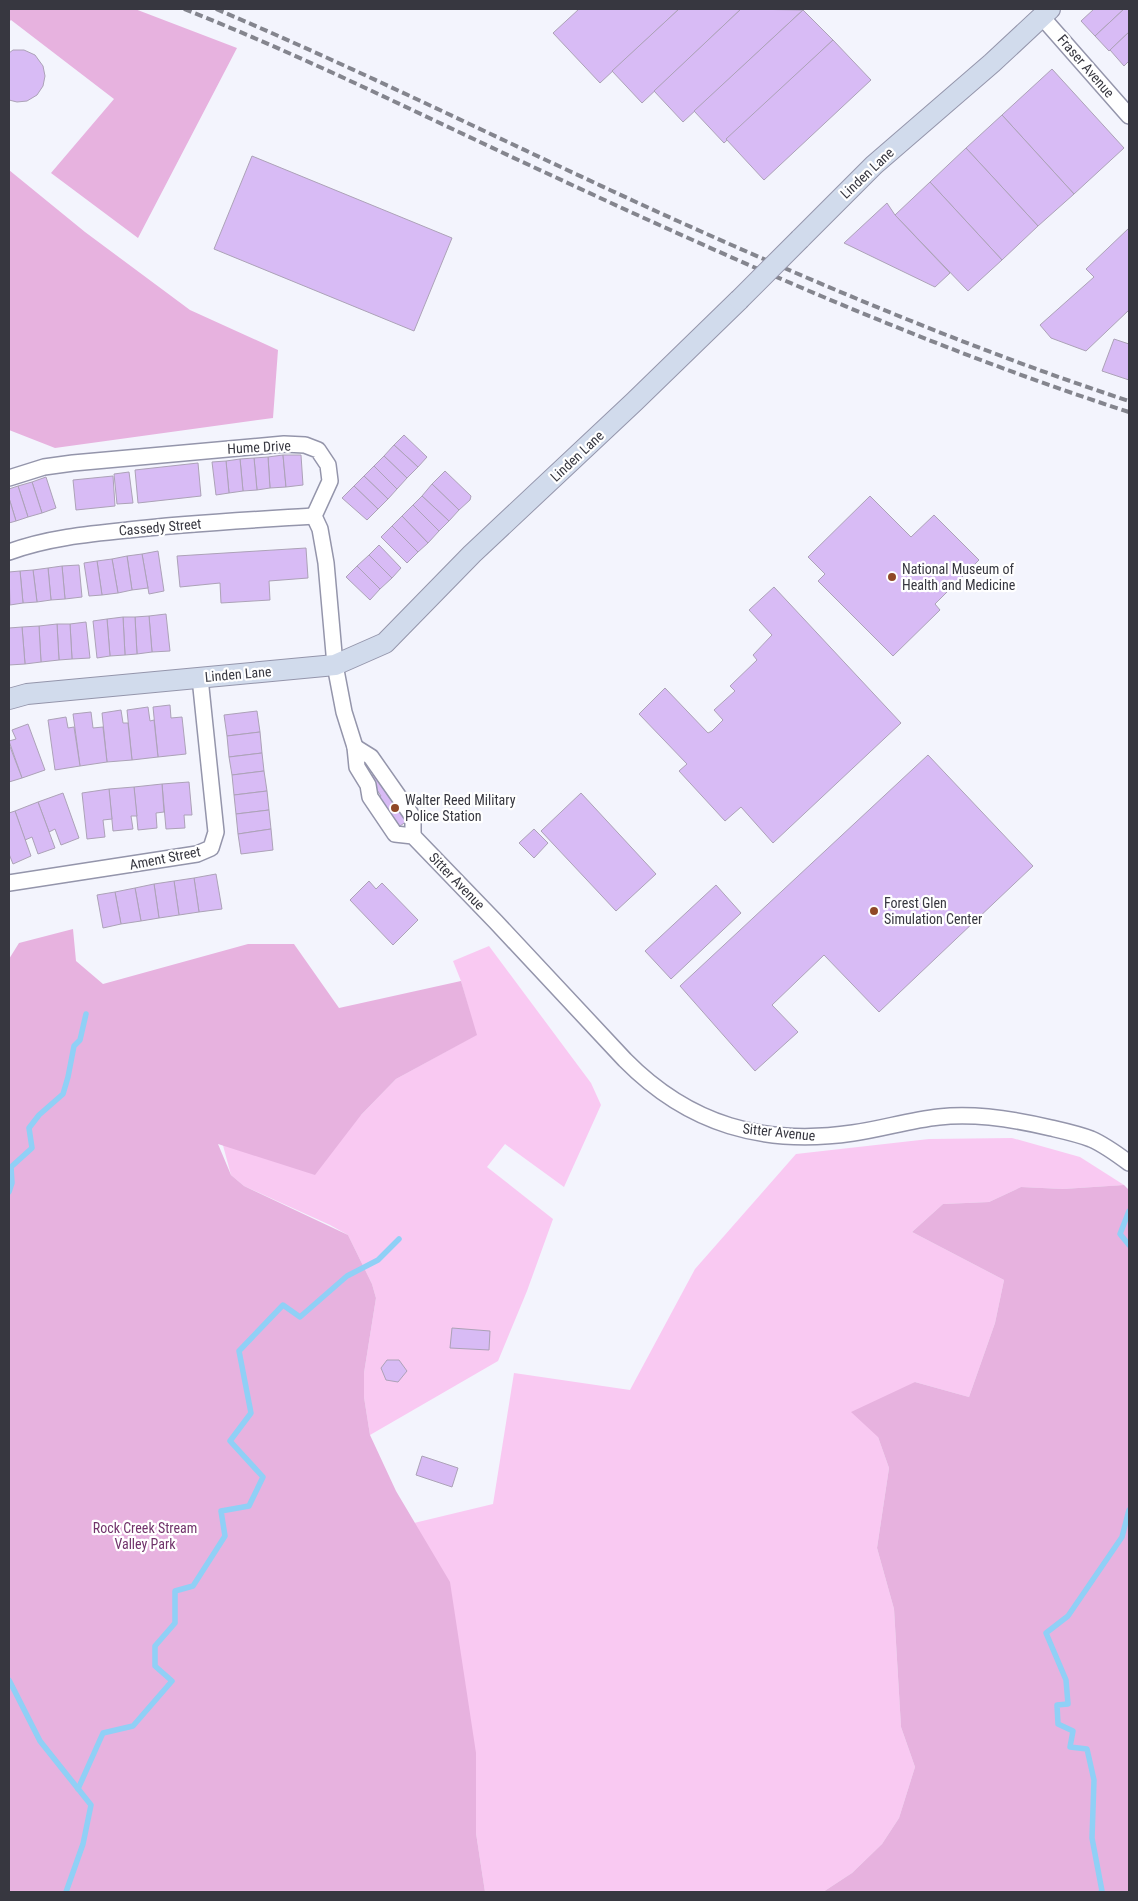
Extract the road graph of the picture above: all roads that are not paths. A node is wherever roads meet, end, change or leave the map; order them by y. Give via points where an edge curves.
1 (1046, 13) edge
2 (1129, 116) edge
3 (9, 478) edge
4 (314, 516) junction
5 (9, 552) edge
6 (335, 665) junction
7 (200, 678) junction
8 (9, 699) edge
9 (355, 747) junction
10 (413, 836) junction
11 (9, 883) edge
12 (1129, 1163) edge

1 - 2 street, Fraser Avenue
1 - 6 street, Linden Lane, bridge via 874,165 634,402 472,554 385,643
3 - 4 street, Hume Drive via 44,467 115,458 305,445 318,450 328,464 330,481
4 - 5 street, Cassedy Street via 79,535 30,544
4 - 6 street via 320,529 326,563
6 - 7 street, Linden Lane
6 - 9 street, Sitter Avenue
7 - 8 street, Linden Lane via 27,694
7 - 11 street, Ament Street via 216,832 211,848 197,854
9 - 10 street via 372,757 413,817
9 - 10 street, Sitter Avenue via 357,766 370,797 395,834
10 - 12 street, Sitter Avenue via 642,1077 665,1096 706,1117 735,1128 792,1137 854,1133 938,1117 968,1115 996,1118 1080,1135 1111,1149

